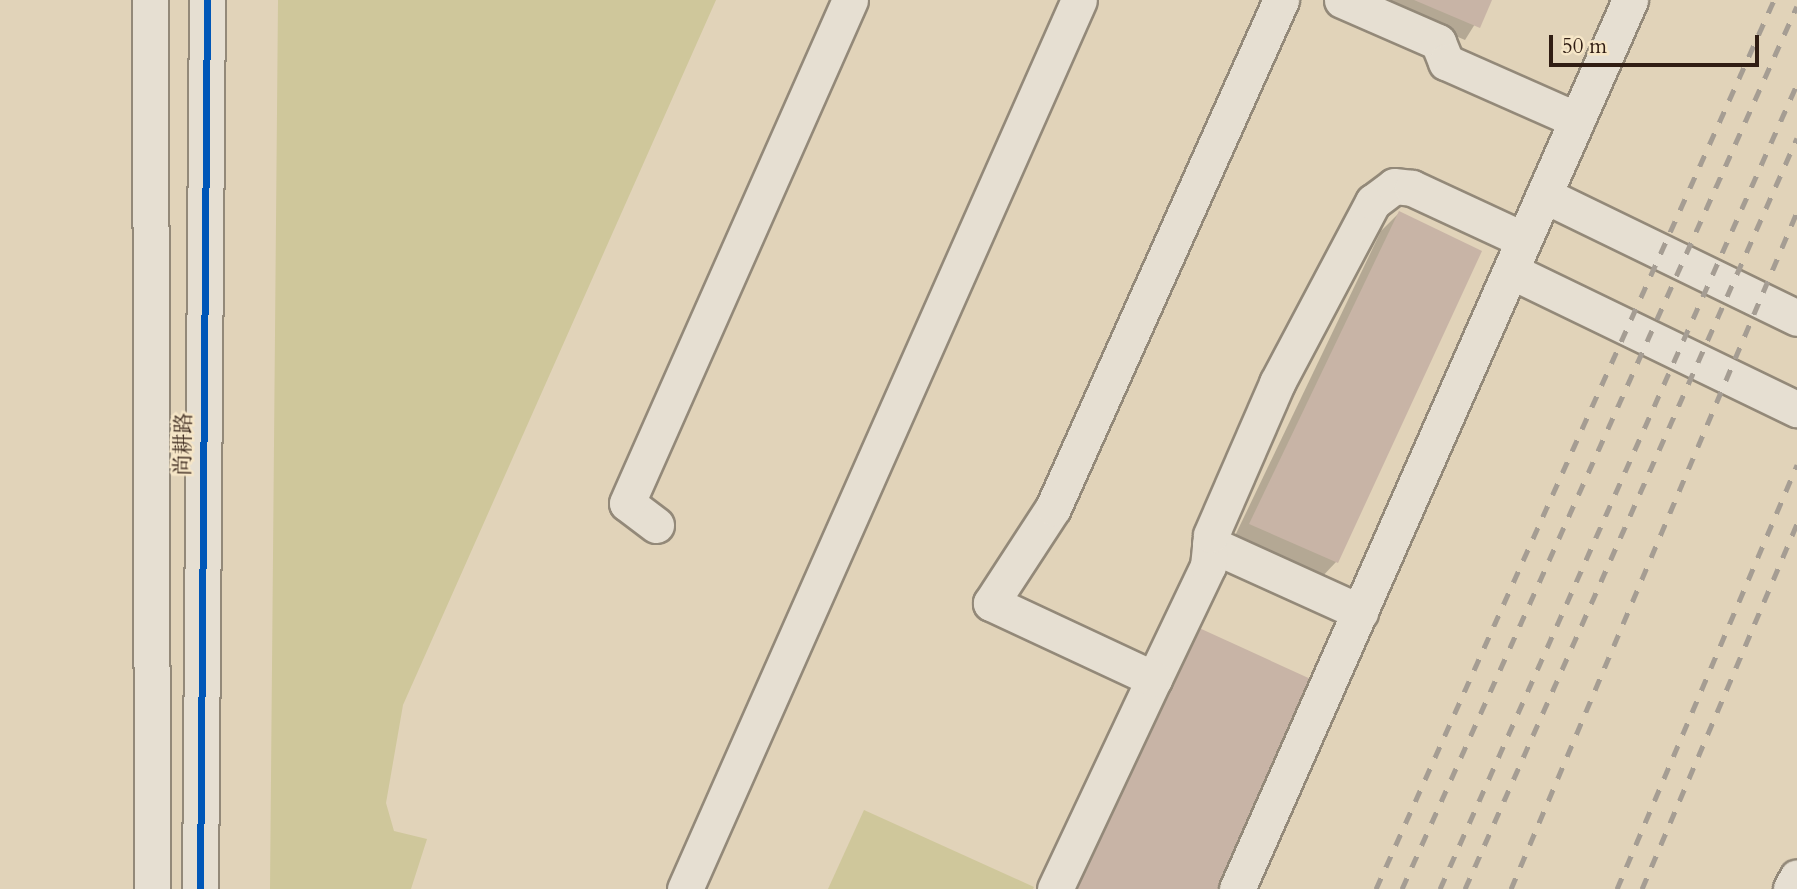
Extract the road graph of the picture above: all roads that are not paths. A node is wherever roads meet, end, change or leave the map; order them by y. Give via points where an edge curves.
1 (149, 0) edge
2 (207, 0) edge
3 (850, 0) edge
4 (1079, 0) edge
5 (1282, 0) edge
6 (1342, 0) edge
7 (1630, 0) edge
8 (1577, 120) junction
9 (1544, 195) junction
10 (1517, 255) junction
11 (1797, 318) edge
12 (1797, 409) edge
13 (656, 525) dead end
14 (1210, 544) junction
15 (1360, 612) junction
16 (1154, 679) junction
17 (1797, 877) edge
18 (152, 889) edge
19 (201, 889) edge
20 (685, 889) edge
21 (1055, 889) edge
22 (1237, 889) edge
23 (1791, 889) edge

1 - 18 street, 尚耕路
2 - 19 street, 尚耕路
3 - 13 street via 627,503
4 - 20 street
5 - 16 street via 1054,508 991,603
6 - 8 street via 1438,42 1446,62
7 - 8 street
8 - 9 street
9 - 10 street
9 - 11 street
10 - 12 street
10 - 14 street via 1412,188 1394,186 1373,202 1277,383
10 - 15 street
14 - 15 street
14 - 16 street via 1208,566
15 - 22 street
16 - 21 street
17 - 23 street

